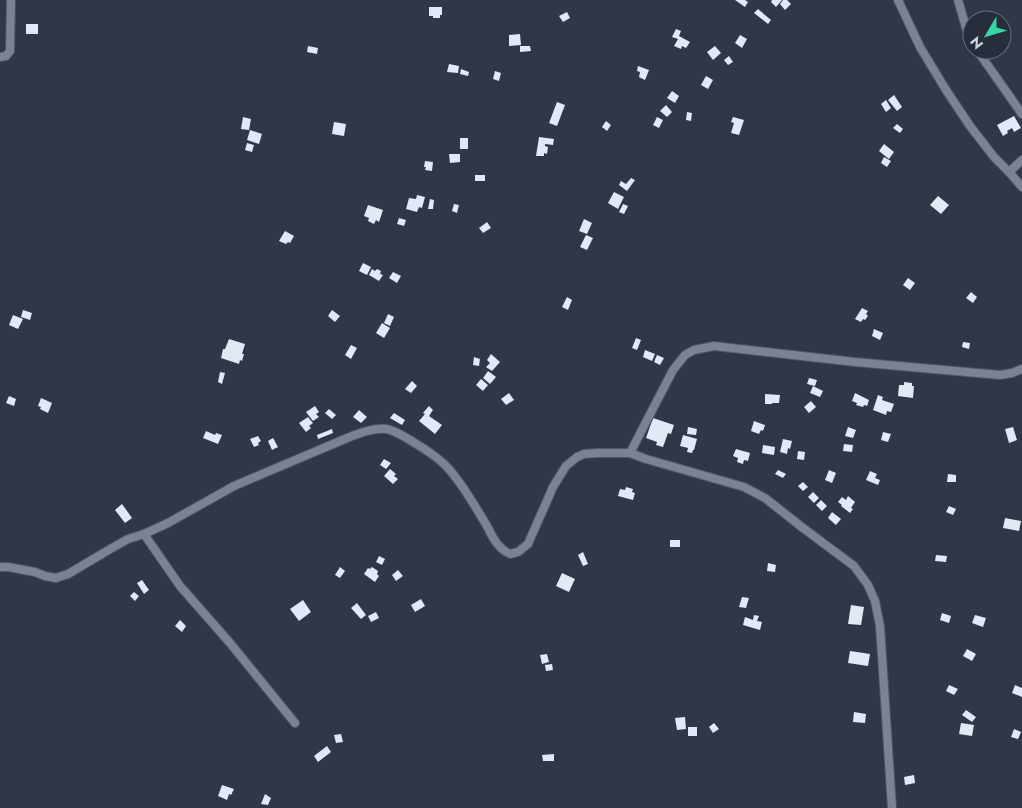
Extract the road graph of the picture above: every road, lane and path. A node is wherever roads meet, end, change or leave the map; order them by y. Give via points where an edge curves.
1 (11, 0) edge
2 (898, 0) edge
3 (958, 0) edge
4 (962, 13) edge
5 (0, 57) edge
6 (984, 60) edge
7 (1022, 114) edge
8 (1022, 160) edge
9 (1009, 172) junction
10 (1022, 187) edge
11 (1022, 369) edge
12 (630, 454) junction
13 (144, 534) junction
14 (0, 567) edge
15 (295, 723) dead end
16 (892, 808) edge

1 - 5 street via 10,51
2 - 9 street via 920,47 946,90 970,126
3 - 4 street
6 - 7 street
8 - 9 street
9 - 10 street
11 - 12 street via 1000,375 714,346 694,350 672,370
12 - 13 street via 584,454 566,466 528,544 510,554 496,543 448,467 429,451 388,429 362,432 234,486
12 - 16 street via 744,487 765,498 854,566 875,601 880,626
13 - 14 street via 128,539 56,578
13 - 15 street via 180,586

